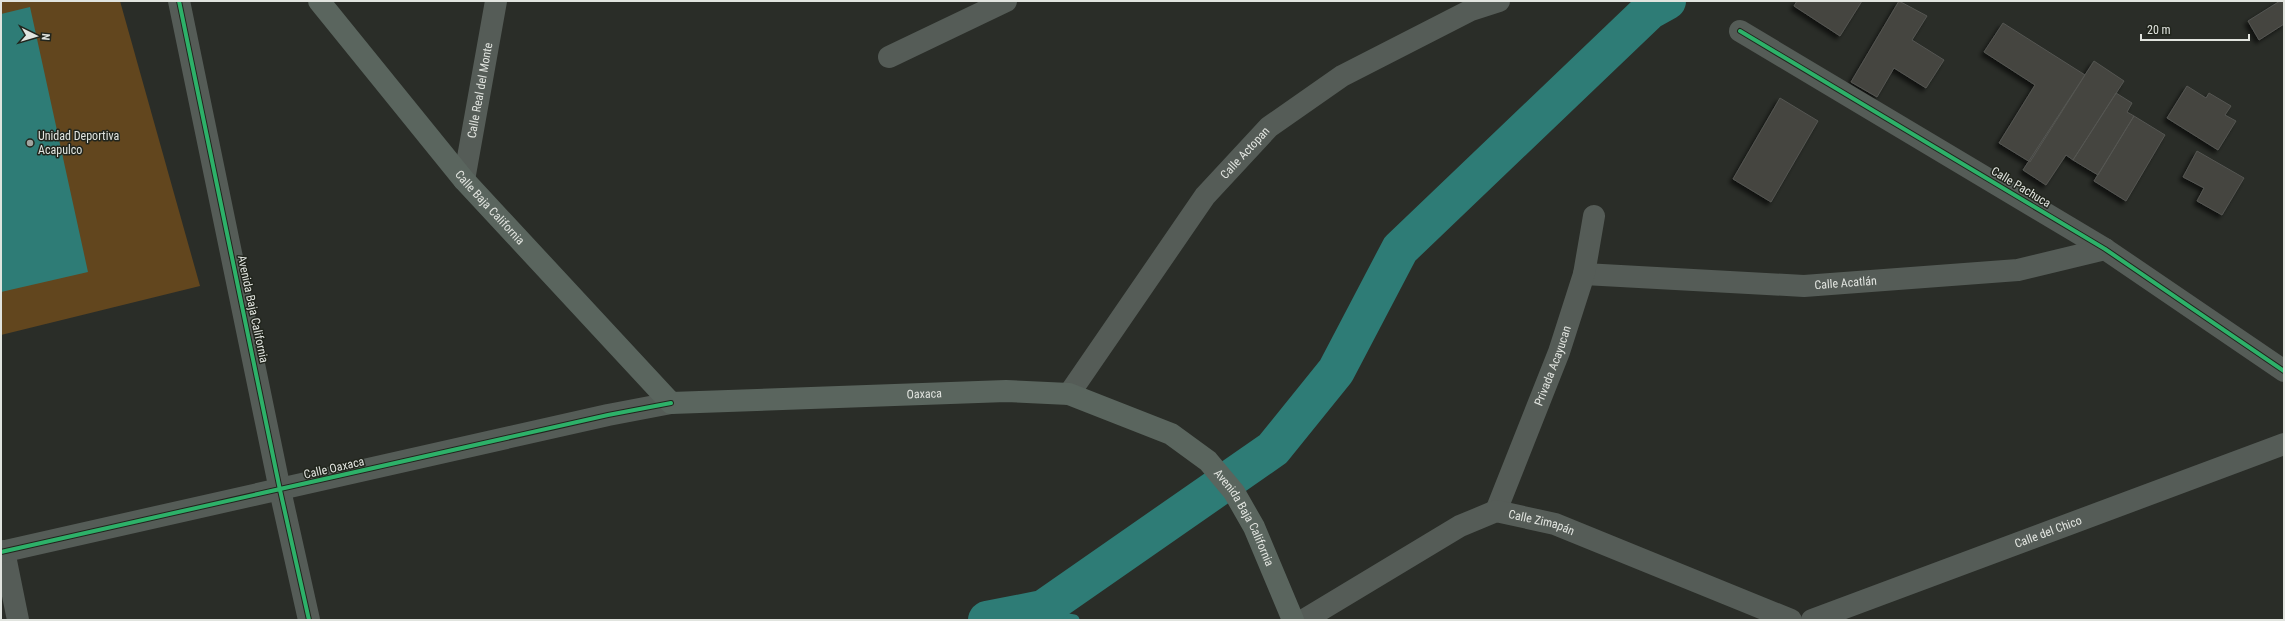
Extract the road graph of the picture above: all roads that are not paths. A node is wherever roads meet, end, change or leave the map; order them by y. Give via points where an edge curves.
1 (179, 1) edge
2 (319, 1) edge
3 (496, 1) edge
4 (1006, 1) edge
5 (1499, 1) edge
6 (1740, 31) dead end
7 (889, 57) dead end
8 (464, 180) junction
9 (1594, 216) dead end
10 (2105, 249) junction
11 (1584, 274) junction
12 (2284, 371) edge
13 (1069, 394) junction
14 (671, 403) junction
15 (1171, 434) joint
16 (2284, 444) edge
17 (280, 490) junction
18 (1496, 511) junction
19 (2, 552) edge
20 (18, 620) edge
21 (309, 620) edge
22 (1293, 620) edge
23 (1304, 620) edge
24 (1791, 620) edge
25 (1812, 620) edge

1 - 17 street, Avenida Baja California
2 - 8 main road, Calle Baja California
3 - 8 street, Calle Real del Monte
4 - 7 street
5 - 13 street, Calle Actopan via 1471,10 1342,76 1269,127 1205,196
6 - 10 street, Calle Pachuca
8 - 14 main road, Calle Baja California
9 - 11 street, Privada Acayucan
10 - 11 street, Calle Acatlán via 2018,270 1804,286
10 - 12 street, Calle Pachuca
11 - 18 street, Privada Acayucan via 1559,352
13 - 14 main road, Oaxaca via 1006,391
13 - 15 main road, Oaxaca
14 - 17 street, Calle Oaxaca
15 - 22 main road, Avenida Baja California via 1208,461 1234,492 1254,527
16 - 25 street, Calle del Chico
17 - 19 street, Calle Oaxaca
17 - 21 street, Avenida Baja California
18 - 23 street, Calle Zimapán via 1460,526
18 - 24 street, Calle Zimapán via 1555,524
19 - 20 street

